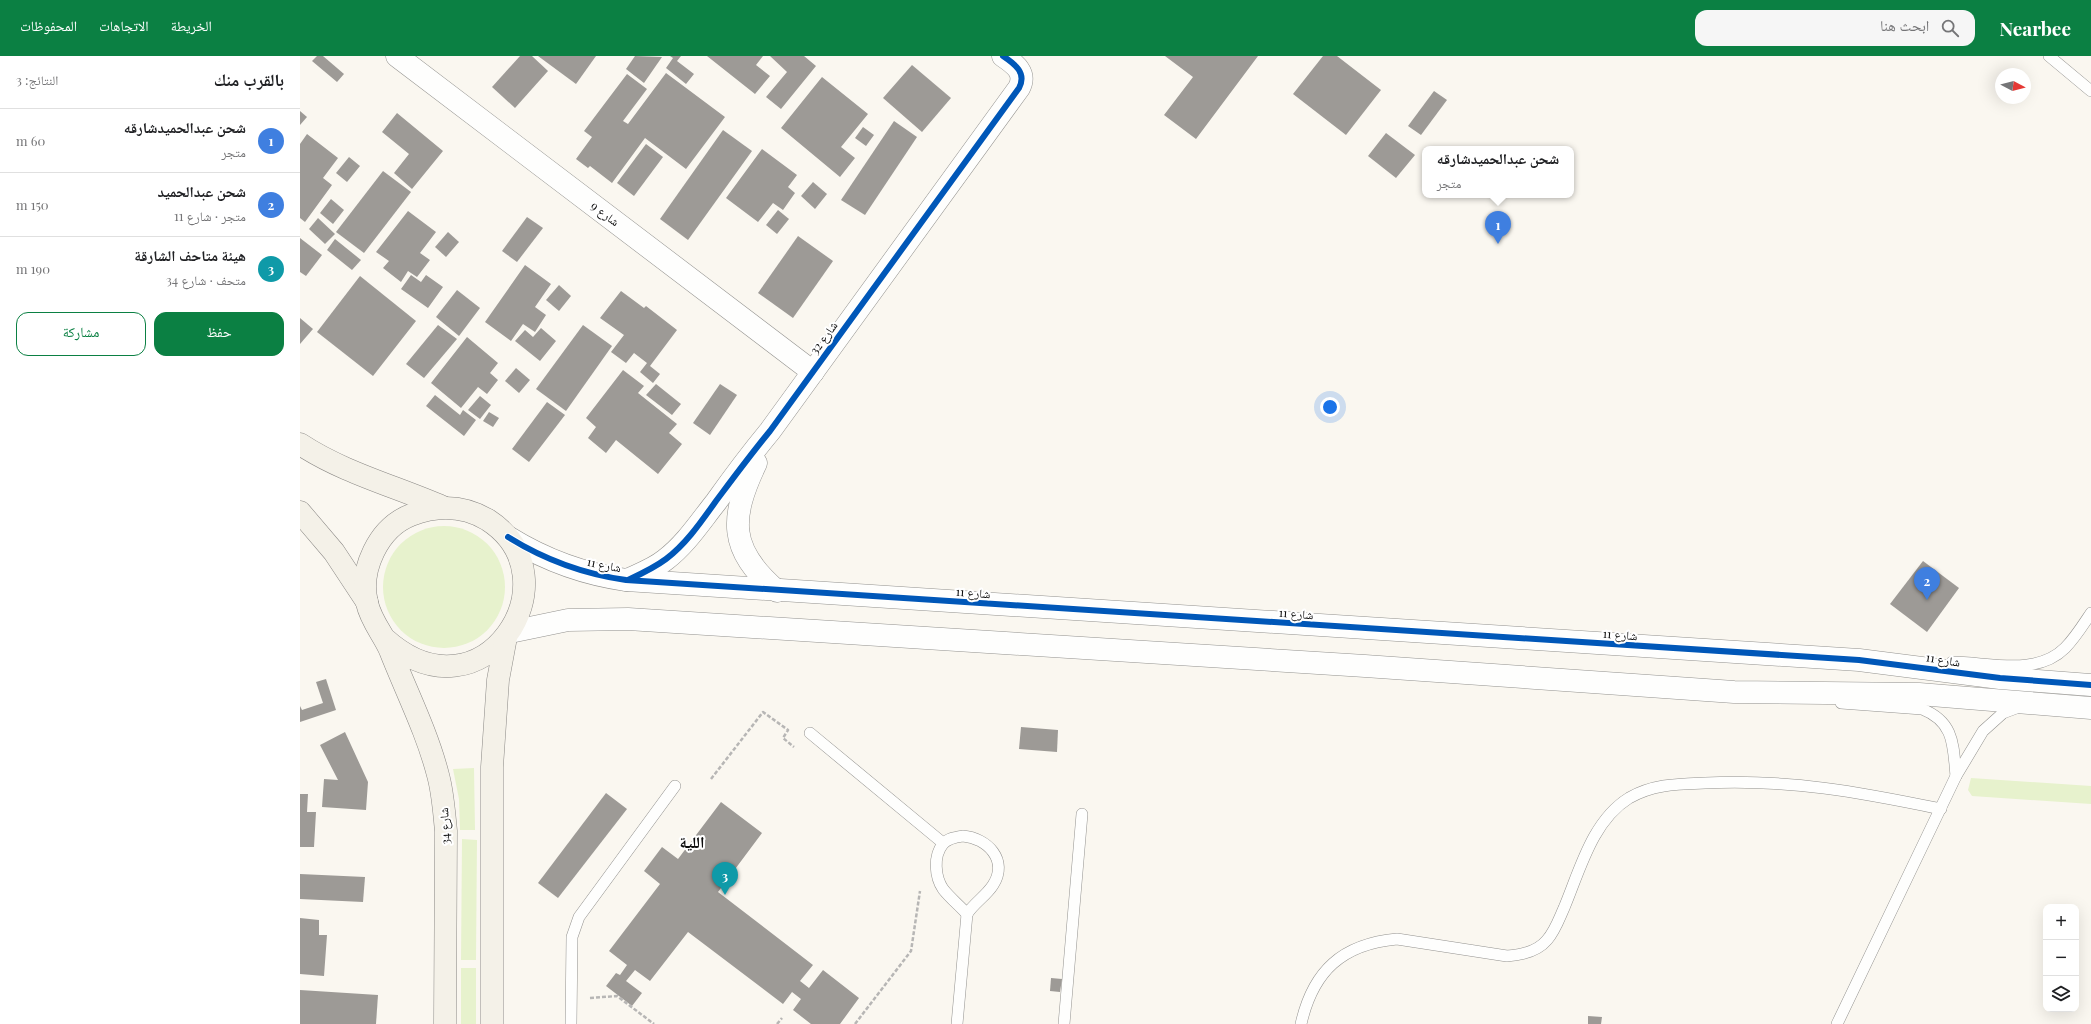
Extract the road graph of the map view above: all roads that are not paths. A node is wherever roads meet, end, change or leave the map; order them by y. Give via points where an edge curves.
1 (397, 56) edge
2 (1003, 56) edge
3 (2049, 56) edge
4 (2091, 91) edge
5 (813, 372) junction
6 (770, 431) junction
7 (300, 444) edge
8 (444, 507) junction
9 (300, 512) edge
10 (508, 537) junction
11 (626, 580) junction
12 (777, 591) junction
13 (367, 602) junction
14 (2091, 613) edge
15 (508, 635) junction
16 (385, 639) junction
17 (1906, 665) junction
18 (2091, 685) edge
19 (1800, 694) junction
20 (2029, 704) junction
21 (2091, 708) edge
22 (810, 733) road end
23 (1956, 776) junction
24 (675, 786) dead end
25 (1941, 809) junction
26 (1082, 814) dead end
27 (943, 843) junction
28 (967, 914) junction
29 (445, 1024) edge
30 (492, 1024) edge
31 (571, 1024) edge
32 (957, 1024) edge
33 (1064, 1024) edge
34 (1301, 1024) edge
35 (1837, 1024) edge

1 - 5 street, شارع 9
2 - 5 street, شارع 32 via 1021,72 1019,88
3 - 4 lane
5 - 6 street, شارع 32
6 - 11 street, شارع 32 via 681,546 653,568
6 - 12 street, شارع 32 via 744,488 736,522 738,537 750,563
7 - 8 street via 332,463
8 - 10 street via 462,509 479,515
8 - 13 street via 424,510 406,517 390,529 369,562
9 - 13 street via 334,552
10 - 11 street, شارع 11 via 553,562 601,577
10 - 15 street via 518,556 523,575 524,595 519,615
11 - 12 street, شارع 11
12 - 17 street, شارع 11
13 - 16 street via 373,622
14 - 17 lane via 2064,648 2036,664 2017,666 1940,662
15 - 16 street via 492,651 475,661 456,666 436,666 417,662
15 - 19 street via 568,620 628,619 1734,692
15 - 30 street via 498,680 492,767
16 - 29 street, شارع 34 via 431,750 444,803
17 - 18 street, شارع 11 via 1978,676
19 - 20 street via 1919,694
19 - 23 lane via 1850,704 1922,709 1932,713 1940,718 1951,735
20 - 21 street
20 - 23 lane via 2003,713 1992,721 1983,731
22 - 27 lane
23 - 25 lane
24 - 31 lane via 579,917 572,937
25 - 34 lane via 1861,792 1791,784 1665,784 1646,790 1624,802 1601,826 1554,931 1539,948 1518,956 1507,956 1397,939 1362,945 1336,960 1320,977 1311,992
25 - 35 lane
26 - 33 lane
27 - 28 lane via 936,861 938,879
27 - 28 lane via 952,838 973,836 991,847 996,856 994,884
28 - 32 lane

